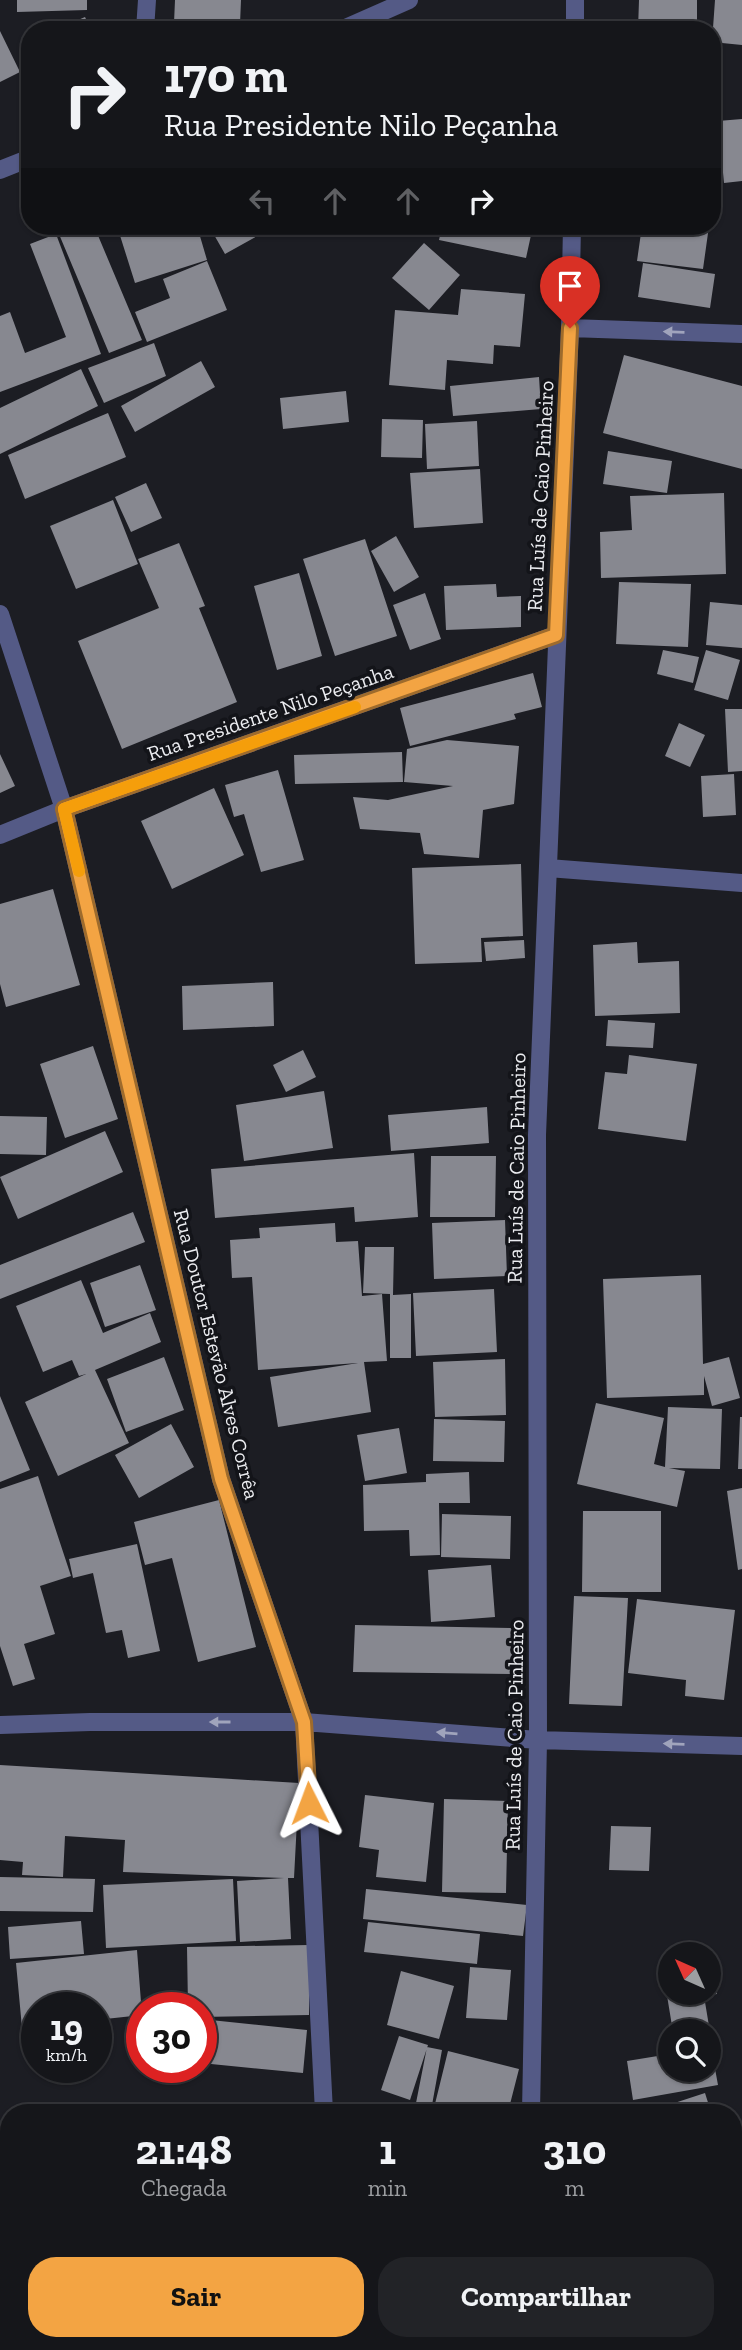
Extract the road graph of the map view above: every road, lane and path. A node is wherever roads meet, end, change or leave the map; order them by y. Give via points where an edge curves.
1 (147, 0) edge
2 (409, 0) edge
3 (575, 0) edge
4 (146, 21) edge
5 (361, 21) edge
6 (575, 21) edge
7 (21, 162) edge
8 (0, 170) edge
9 (572, 235) edge
10 (570, 328) junction
11 (742, 334) edge
12 (0, 614) edge
13 (556, 635) junction
14 (64, 809) junction
15 (0, 835) edge
16 (548, 868) junction
17 (742, 883) edge
18 (304, 1722) junction
19 (0, 1725) edge
20 (538, 1740) junction
21 (742, 1746) edge
22 (324, 2104) edge
23 (530, 2104) edge

1 - 4 street
2 - 5 street
3 - 6 street
7 - 8 street
9 - 10 street, Rua Luís de Caio Pinheiro
11 -> 10 street
10 - 13 street, Rua Luís de Caio Pinheiro
12 - 14 street, Rua Doutor Estevão Alves Corrêa
13 - 14 street, Rua Presidente Nilo Peçanha
13 - 16 street, Rua Luís de Caio Pinheiro
14 - 15 street, Rua Presidente Nilo Peçanha
14 - 18 street, Rua Doutor Estevão Alves Corrêa via 221,1479
16 - 17 street
16 - 20 street, Rua Luís de Caio Pinheiro via 537,1135
18 -> 19 street
20 -> 18 street
18 - 22 street, Rua Doutor Estevão Alves Corrêa
21 -> 20 street
20 - 23 street, Rua Luís de Caio Pinheiro

